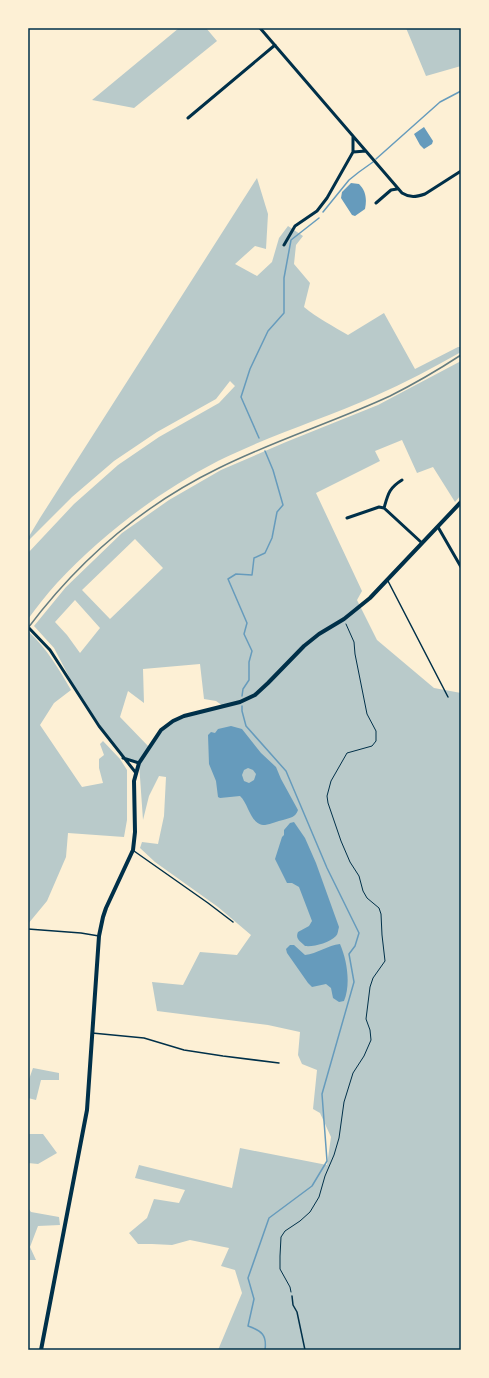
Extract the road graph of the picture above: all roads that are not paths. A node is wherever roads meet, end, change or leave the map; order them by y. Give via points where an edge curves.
1 (260, 28) edge
2 (274, 45) junction
3 (188, 118) dead end
4 (353, 137) junction
5 (366, 151) junction
6 (353, 152) junction
7 (461, 171) edge
8 (397, 189) junction
9 (376, 203) dead end
10 (284, 245) dead end
11 (402, 480) dead end
12 (461, 502) edge
13 (384, 508) junction
14 (347, 518) dead end
15 (438, 527) junction
16 (422, 543) junction
17 (461, 567) edge
18 (387, 580) junction
19 (28, 627) edge
20 (448, 697) dead end
21 (123, 758) junction
22 (139, 763) junction
23 (136, 773) junction
24 (133, 850) junction
25 (233, 922) dead end
26 (28, 929) edge
27 (99, 936) junction
28 (92, 1033) junction
29 (279, 1063) dead end
30 (292, 1296) road end
31 (41, 1350) edge
32 (305, 1350) edge

1 - 2 street
2 - 3 street
2 - 4 street
4 - 5 street
4 - 6 street
5 - 6 street
5 - 8 street
6 - 10 street via 328,198 317,211 295,226
7 - 8 street via 425,194 415,197 407,196
8 - 9 street via 391,190
11 - 13 street via 393,486
12 - 15 street
13 - 14 street via 379,507
13 - 16 street
15 - 16 street
15 - 17 street
16 - 18 street
18 - 20 lane
18 - 22 street via 365,603 304,646 255,695 240,702 184,716 168,724
19 - 21 street via 50,650
21 - 22 street
21 - 23 street
22 - 23 street
23 - 24 street
24 - 25 lane
24 - 27 street via 106,908
26 - 27 lane
27 - 28 street
28 - 29 lane via 144,1038 184,1050
28 - 31 street via 86,1115
30 - 32 lane

